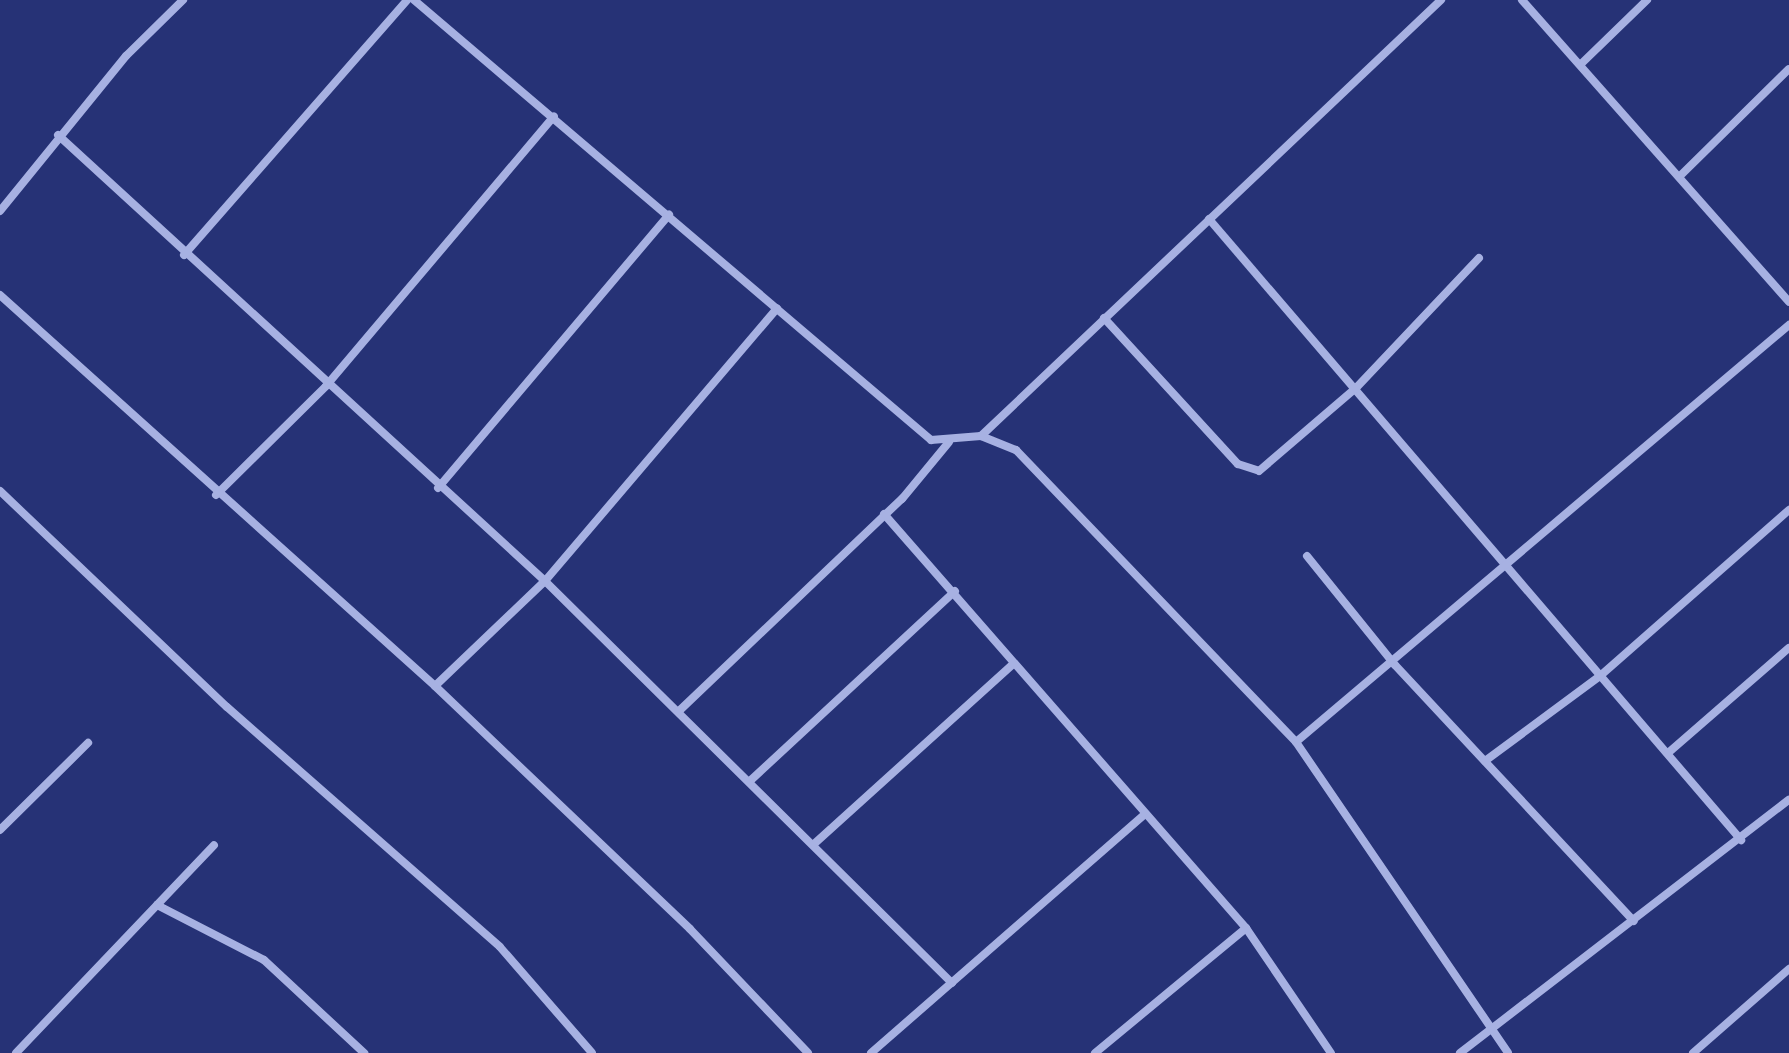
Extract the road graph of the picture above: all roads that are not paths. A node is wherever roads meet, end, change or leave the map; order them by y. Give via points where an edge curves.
1 (183, 0) edge
2 (407, 0) edge
3 (414, 0) edge
4 (1441, 0) edge
5 (1522, 0) edge
6 (1647, 0) edge
7 (1581, 64) junction
8 (1789, 69) edge
9 (554, 116) junction
10 (58, 135) junction
11 (1681, 175) junction
12 (0, 211) edge
13 (669, 215) junction
14 (1209, 219) junction
15 (184, 255) junction
16 (1479, 258) dead end
17 (0, 295) edge
18 (1789, 302) edge
19 (777, 308) junction
20 (1104, 318) junction
21 (1789, 325) edge
22 (326, 386) junction
23 (1356, 388) junction
24 (981, 436) junction
25 (949, 442) junction
26 (438, 488) junction
27 (0, 491) edge
28 (216, 495) junction
29 (1789, 510) edge
30 (884, 514) junction
31 (1307, 556) dead end
32 (1505, 567) junction
33 (545, 581) junction
34 (955, 591) junction
35 (1789, 648) edge
36 (1013, 664) junction
37 (1395, 665) junction
38 (1600, 676) junction
39 (435, 686) junction
40 (679, 711) junction
41 (1296, 742) junction
42 (88, 743) dead end
43 (1668, 753) junction
44 (1485, 761) junction
45 (751, 780) junction
46 (1789, 800) edge
47 (1143, 816) junction
48 (0, 830) edge
49 (1741, 840) junction
50 (814, 844) junction
51 (214, 845) dead end
52 (157, 905) junction
53 (1634, 921) junction
54 (1246, 928) junction
55 (1789, 969) edge
56 (952, 983) junction
57 (1490, 1028) junction
58 (16, 1053) edge
59 (364, 1053) edge
60 (592, 1053) edge
61 (808, 1053) edge
62 (871, 1053) edge
63 (1095, 1053) edge
64 (1331, 1053) edge
65 (1460, 1053) edge
66 (1508, 1053) edge
67 (1693, 1053) edge

1 - 10 street
2 - 15 street
3 - 9 street
4 - 14 street
5 - 7 street
6 - 7 street
7 - 11 street
8 - 11 street
9 - 13 street
9 - 22 street
10 - 12 street
10 - 15 street
11 - 18 street
13 - 19 street
13 - 26 street
14 - 20 street
14 - 23 street
15 - 22 street
16 - 23 street
17 - 28 street
19 - 25 street via 931,440
19 - 33 street
20 - 23 street via 1248,470 1270,468
20 - 24 street
21 - 32 street
22 - 26 street
22 - 28 street
23 - 32 street
24 - 25 street
24 - 41 street via 1016,450
25 - 30 street
26 - 33 street
27 - 60 street via 227,707 500,947
28 - 39 street
29 - 38 street
30 - 34 street
30 - 40 street
31 - 37 street
32 - 37 street
32 - 38 street
33 - 39 street
33 - 40 street
34 - 36 street
34 - 45 street
35 - 43 street
36 - 47 street
36 - 50 street
37 - 41 street
37 - 44 street
38 - 43 street
38 - 44 street
39 - 61 street via 690,929
40 - 45 street
41 - 57 street
42 - 48 street
43 - 49 street
44 - 53 street
45 - 50 street
46 - 49 street
47 - 54 street
47 - 56 street
49 - 53 street
50 - 56 street
51 - 52 street
52 - 58 street
52 - 59 street via 264,960
53 - 57 street
54 - 63 street
54 - 64 street
55 - 67 street
56 - 62 street
57 - 65 street
57 - 66 street

